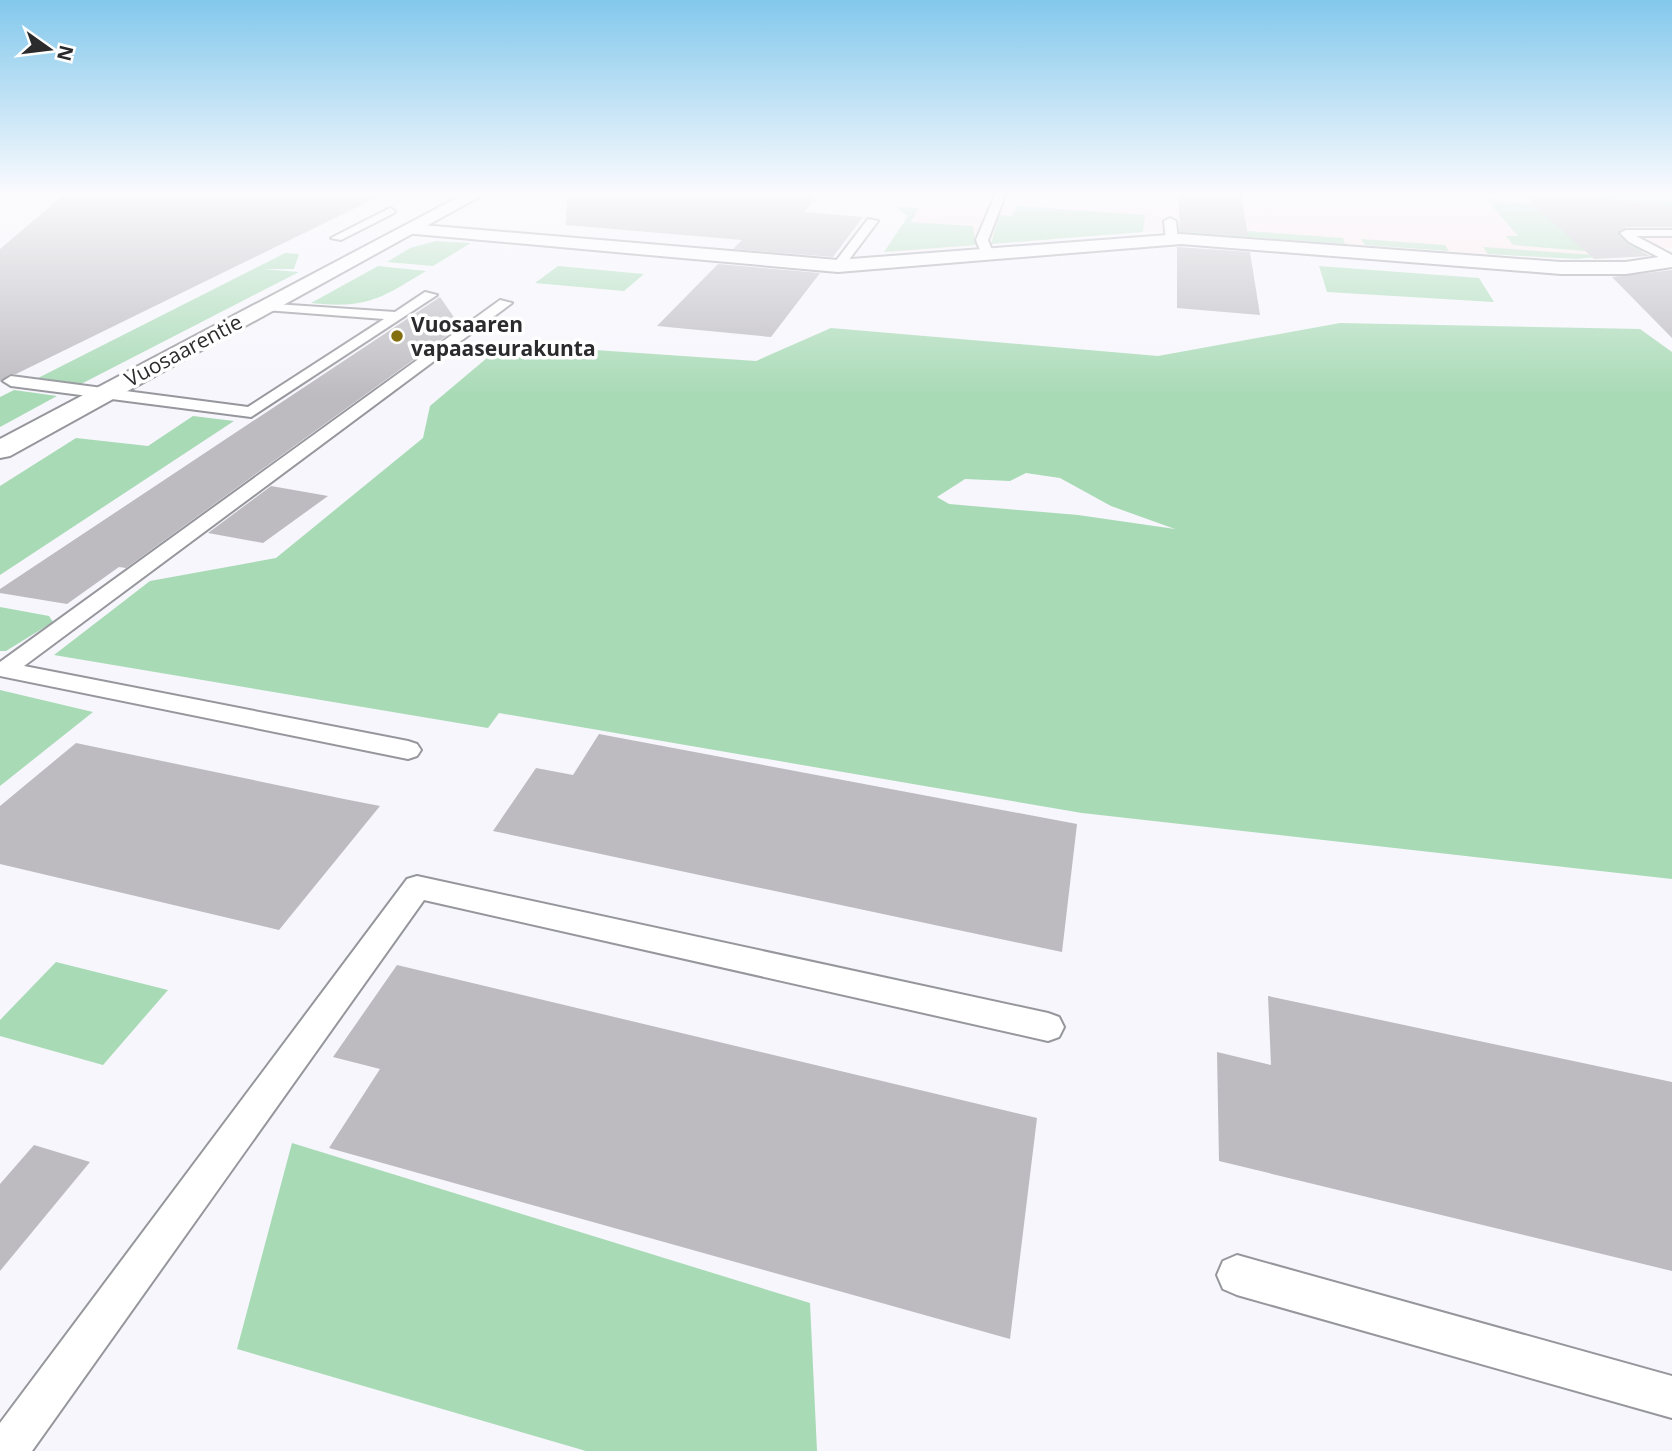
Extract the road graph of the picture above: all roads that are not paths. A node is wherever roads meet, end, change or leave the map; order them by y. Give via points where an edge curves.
1 (350, 261) edge
2 (777, 261) edge
3 (842, 261) edge
4 (910, 261) edge
5 (1498, 261) edge
6 (1672, 261) edge
7 (838, 266) junction
8 (430, 295) dead end
9 (505, 303) dead end
10 (265, 306) junction
11 (398, 316) junction
12 (11, 381) dead end
13 (103, 392) junction
14 (0, 450) edge
15 (2, 670) edge
16 (408, 750) dead end
17 (1048, 1027) dead end
18 (1237, 1275) dead end
19 (1672, 1397) edge
20 (6, 1451) edge

1 - 10 street, Vuosaarentie
2 - 7 street
3 - 7 lane
4 - 7 street
5 - 6 street via 1586,269
8 - 11 lane
9 - 15 lane
10 - 11 lane
10 - 13 street, Vuosaarentie
11 - 13 lane via 251,412
12 - 13 lane
13 - 14 street, Vuosaarentie
15 - 16 lane
17 - 20 lane via 417,887
18 - 19 lane

